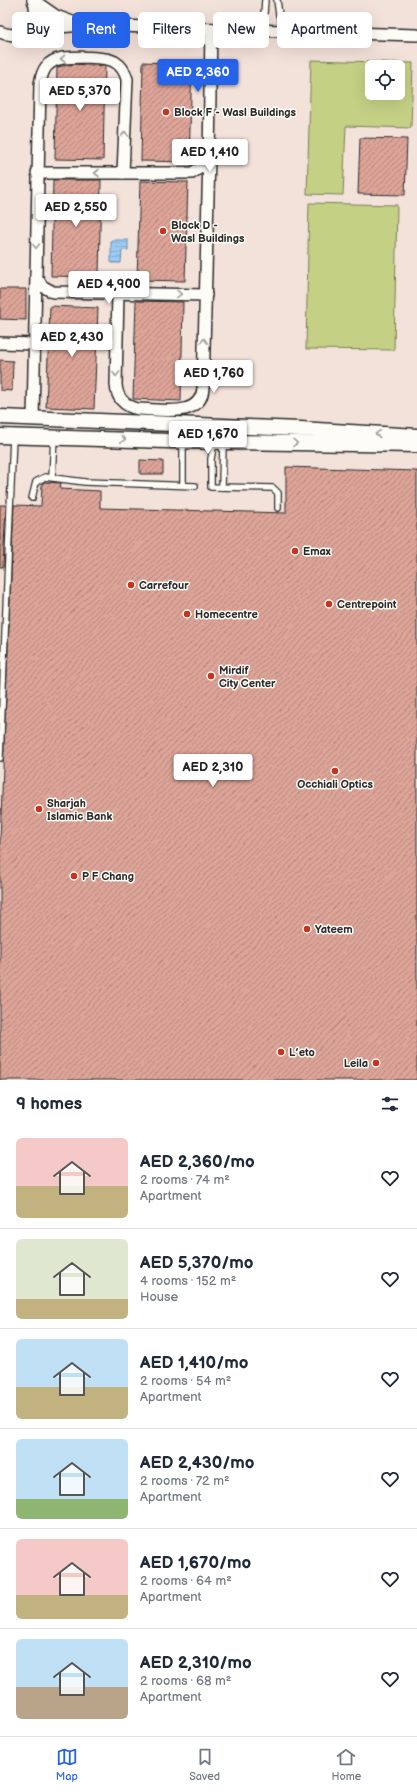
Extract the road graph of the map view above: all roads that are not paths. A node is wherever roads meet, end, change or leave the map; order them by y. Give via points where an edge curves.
1 (33, 0) edge
2 (265, 0) edge
3 (277, 0) edge
4 (36, 12) edge
5 (264, 12) edge
6 (279, 12) edge
7 (72, 21) edge
8 (130, 26) edge
9 (210, 29) junction
10 (213, 29) edge
11 (0, 32) edge
12 (12, 34) edge
13 (372, 34) edge
14 (417, 35) edge
15 (209, 157) junction
16 (37, 173) junction
17 (123, 173) junction
18 (192, 173) junction
19 (209, 191) junction
20 (36, 275) junction
21 (118, 293) junction
22 (206, 295) junction
23 (0, 343) edge
24 (35, 344) junction
25 (0, 417) edge
26 (33, 418) junction
27 (133, 423) junction
28 (300, 429) junction
29 (7, 436) edge
30 (417, 436) edge
31 (54, 437) junction
32 (183, 441) junction
33 (218, 442) junction
34 (417, 445) edge
35 (52, 477) junction
36 (183, 485) junction
37 (195, 486) dead end
38 (222, 487) junction
39 (32, 498) dead end
40 (278, 508) dead end
41 (0, 758) edge

1 - 4 street
1 - 7 street via 56,16
2 - 5 lane
3 - 6 lane
8 - 9 street
9 - 10 street
9 - 15 street
11 - 12 street
13 - 14 street
15 - 18 street via 204,165
15 - 19 street
17 -> 16 street
17 -> 16 street via 125,72 114,60 63,58 46,66 41,75
16 -> 20 street
17 - 18 street
18 - 19 street
19 - 22 street
20 - 21 street via 42,286 53,292
20 - 24 street
21 -> 22 street
21 -> 22 street via 116,392 120,399 131,408 185,410 196,405 203,388
23 - 24 street
24 - 26 street
25 - 26 street
26 - 27 street
27 - 28 street
27 - 29 street via 112,430 27,427
30 -> 28 street
28 - 33 street via 272,433 225,432 216,437
29 - 31 street
29 - 41 lane
31 -> 32 street
31 - 35 lane
32 - 33 street
32 - 36 lane
33 -> 34 street
33 - 38 lane
33 - 38 lane via 211,459 211,487
35 - 36 lane via 78,481
35 - 39 lane via 42,477 36,482
36 - 37 lane
38 - 40 lane via 275,489 278,495

